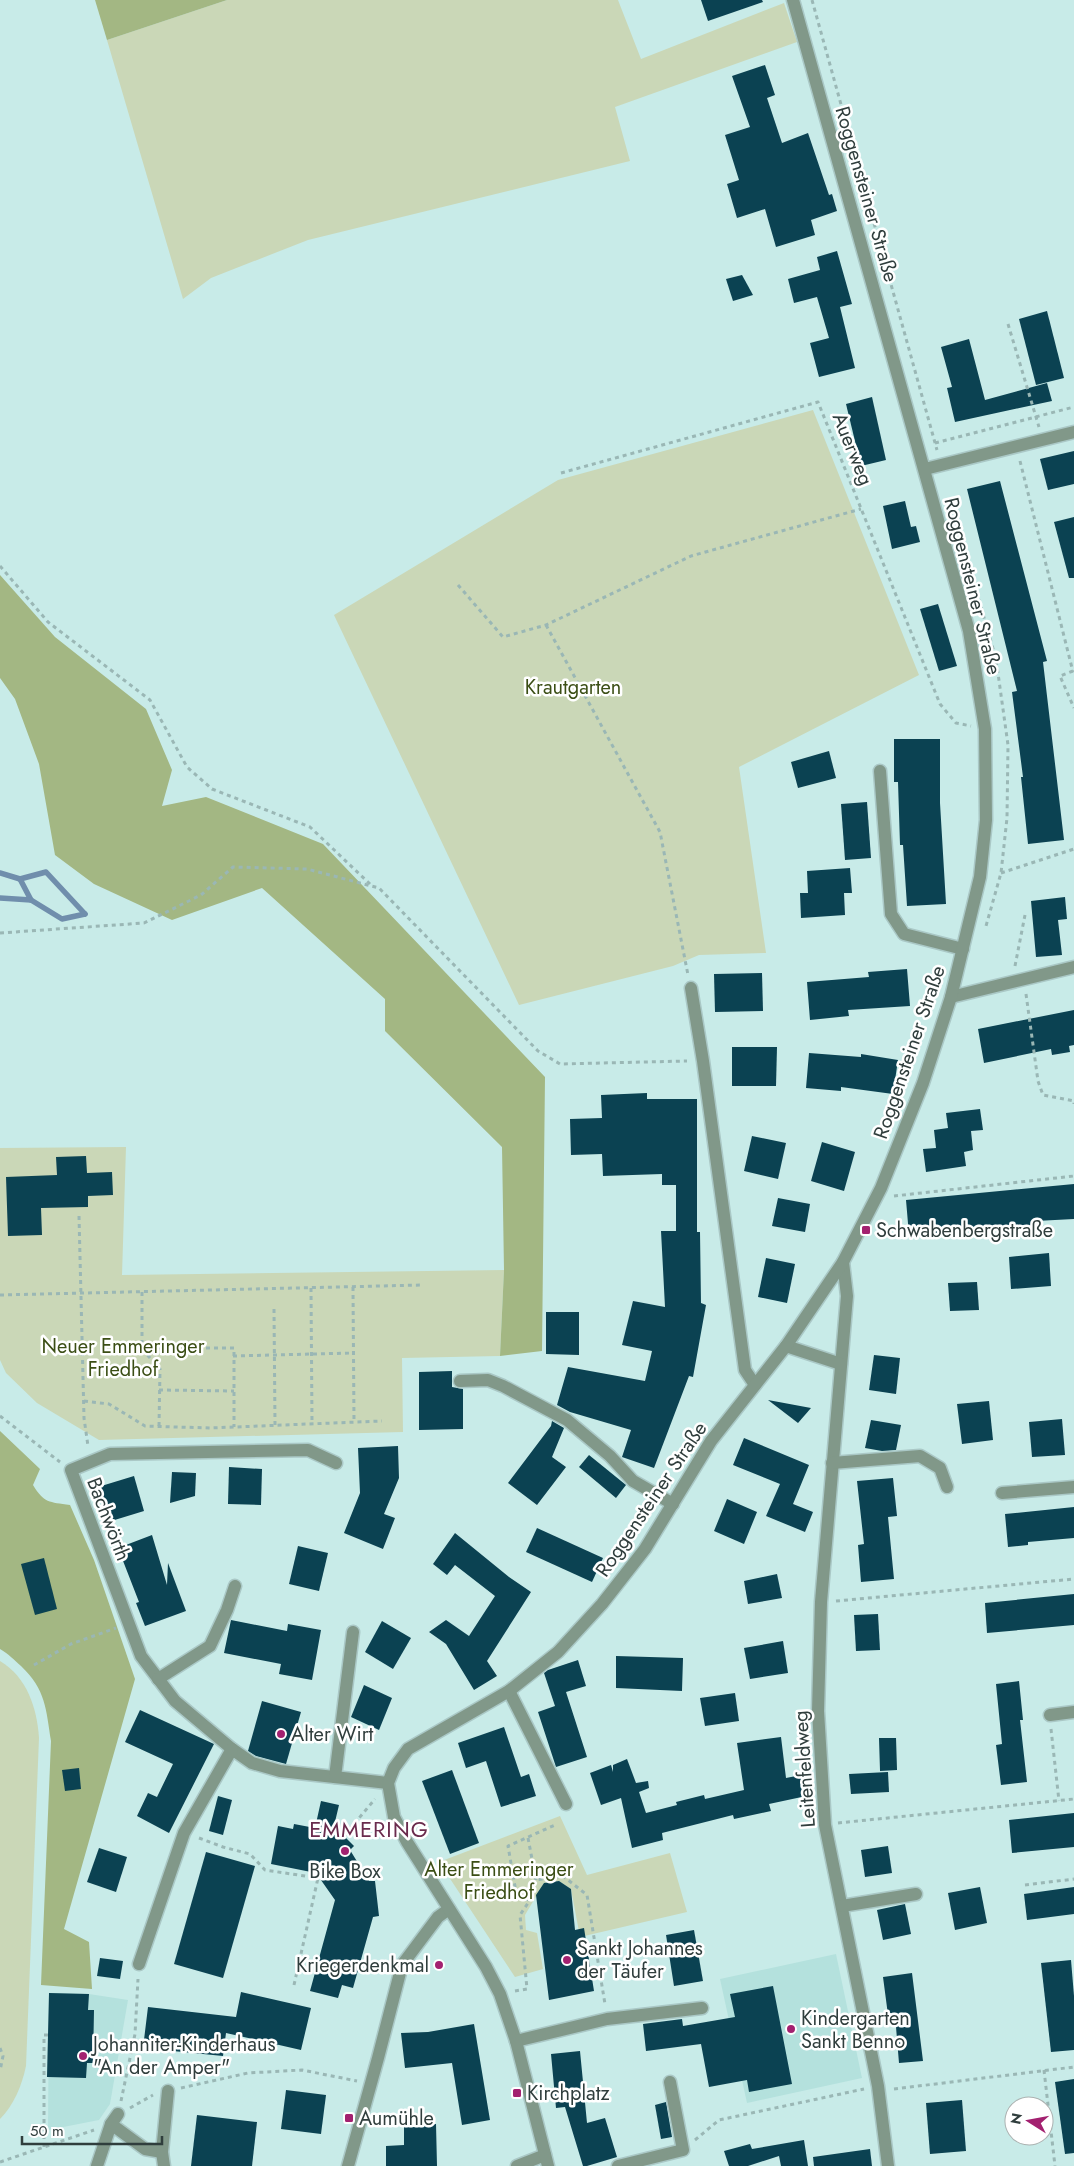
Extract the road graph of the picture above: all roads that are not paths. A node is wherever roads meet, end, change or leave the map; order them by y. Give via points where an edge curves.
1 (793, 0) edge
2 (1074, 432) edge
3 (925, 469) junction
4 (880, 771) dead end
5 (963, 949) junction
6 (1074, 967) edge
7 (690, 988) road end
8 (951, 998) junction
9 (843, 1262) junction
10 (786, 1346) junction
11 (841, 1364) junction
12 (460, 1381) dead end
13 (755, 1385) junction
14 (336, 1462) dead end
15 (832, 1463) junction
16 (947, 1487) dead end
17 (1074, 1487) edge
18 (1002, 1493) dead end
19 (673, 1504) junction
20 (235, 1586) dead end
21 (353, 1632) dead end
22 (158, 1679) junction
23 (509, 1691) junction
24 (1074, 1712) edge
25 (1050, 1715) road end
26 (232, 1749) junction
27 (335, 1777) junction
28 (388, 1784) junction
29 (566, 1804) dead end
30 (916, 1894) dead end
31 (842, 1906) junction
32 (449, 1909) junction
33 (138, 1964) road end
34 (702, 2008) dead end
35 (516, 2041) junction
36 (670, 2082) dead end
37 (168, 2091) road end
38 (162, 2152) junction
39 (547, 2161) edge
40 (97, 2166) edge
41 (164, 2166) edge
42 (348, 2166) edge
43 (517, 2166) edge
44 (618, 2166) edge
45 (888, 2166) edge

1 - 3 street, Roggensteiner Straße
2 - 3 street
3 - 5 street, Roggensteiner Straße via 970,631 985,729 986,820 980,877
4 - 5 street via 891,914 904,934
5 - 8 street, Roggensteiner Straße
6 - 8 street
7 - 13 street via 745,1370
8 - 9 street, Roggensteiner Straße via 881,1188
9 - 10 street, Roggensteiner Straße
9 - 11 street, Leitenfeldweg via 847,1296
10 - 11 street
10 - 13 street, Roggensteiner Straße
11 - 15 street, Leitenfeldweg
12 - 19 street via 488,1380 567,1420 610,1456 633,1481
13 - 19 street, Roggensteiner Straße via 711,1441
14 - 22 street, Bachwörth via 308,1450 110,1454 70,1470 141,1656
15 - 16 street via 920,1456 940,1468
15 - 31 street, Leitenfeldweg via 821,1602 818,1711 825,1825
17 - 18 street
19 - 23 street, Roggensteiner Straße via 645,1549 602,1604 558,1652
20 - 22 street via 210,1646
21 - 27 street
22 - 26 street, Bachwörth via 175,1701
23 - 28 street, Roggensteiner Straße via 408,1749 394,1768
23 - 29 street
24 - 25 street
26 - 27 street, Bachwörth via 252,1763 280,1771
26 - 33 street via 184,1833
27 - 28 street, Bachwörth
28 - 32 street via 394,1817
30 - 31 street
31 - 45 street, Leitenfeldweg via 878,2086
32 - 35 street via 500,1994
32 - 42 street via 438,1917 402,1965
34 - 35 street via 607,2019
35 - 39 street
36 - 44 street via 684,2150
37 - 38 street
38 - 40 street via 144,2149 114,2119
38 - 41 street
39 - 43 street

